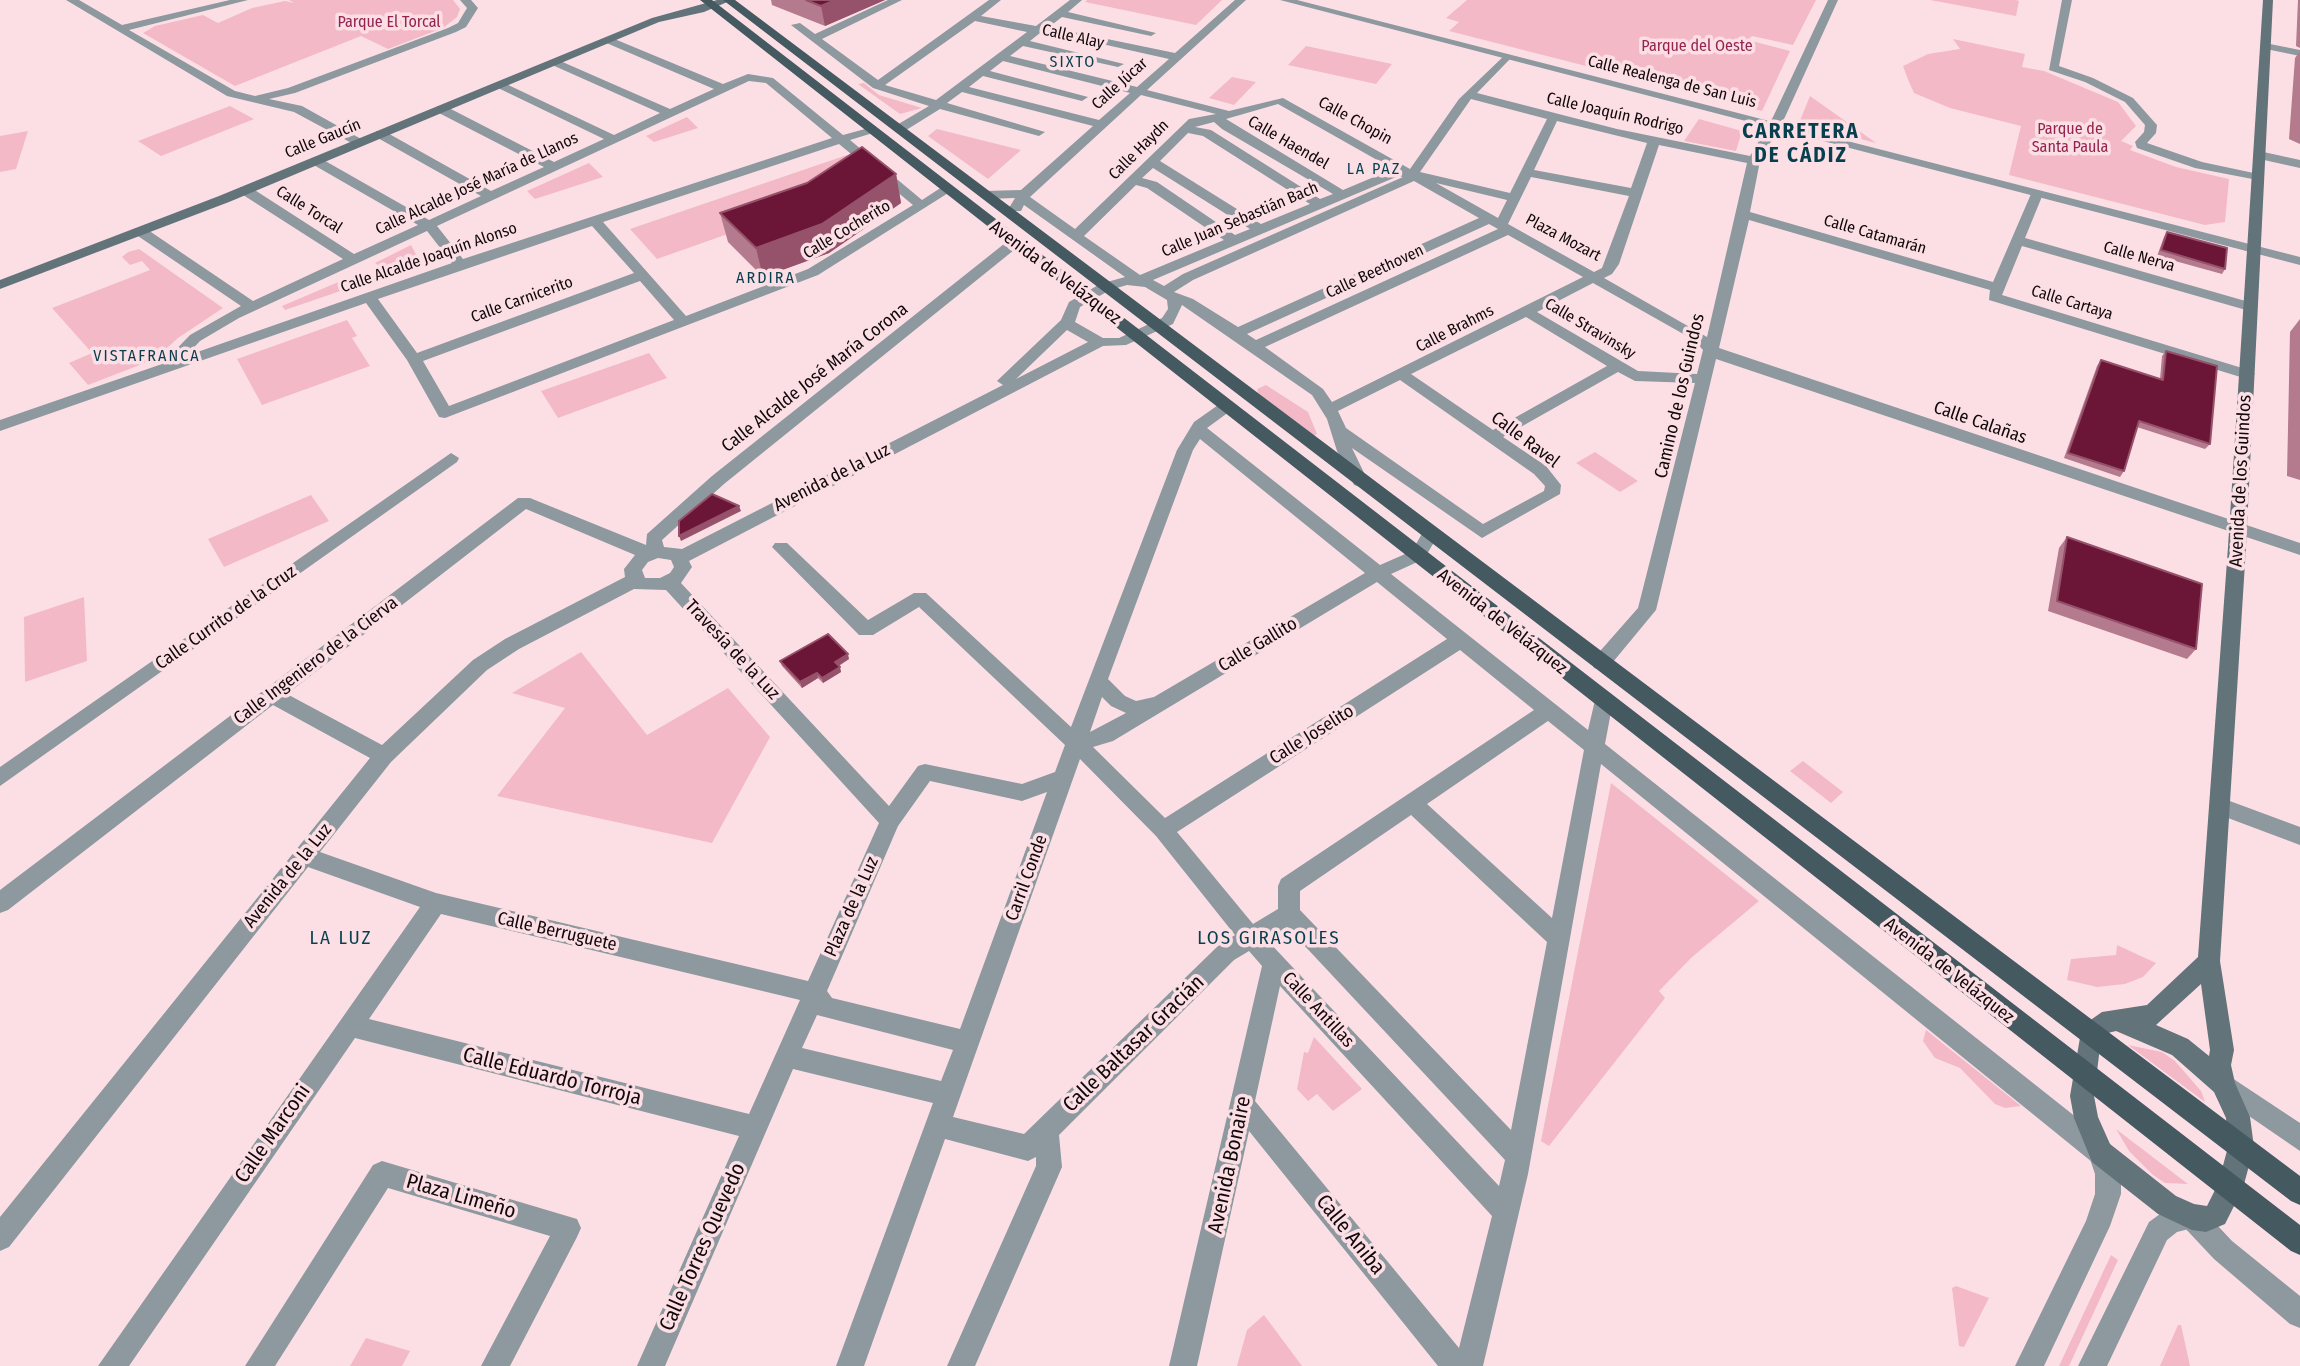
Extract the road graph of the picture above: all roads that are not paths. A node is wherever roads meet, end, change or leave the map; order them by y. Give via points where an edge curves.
1 (71, 0) edge
2 (243, 0) edge
3 (465, 0) edge
4 (727, 0) edge
5 (897, 0) edge
6 (996, 0) edge
7 (1077, 0) edge
8 (1241, 0) edge
9 (1285, 0) edge
10 (1833, 0) edge
11 (2067, 0) edge
12 (2268, 0) edge
13 (706, 5) edge
14 (1059, 13) junction
15 (973, 17) junction
16 (656, 20) junction
17 (796, 25) dead end
18 (119, 29) junction
19 (1038, 29) junction
20 (1151, 33) dead end
21 (815, 38) junction
22 (608, 40) junction
23 (1022, 42) junction
24 (2265, 46) junction
25 (2300, 53) edge
26 (1001, 57) junction
27 (1176, 57) junction
28 (1506, 57) junction
29 (554, 62) junction
30 (1118, 64) dead end
31 (981, 72) junction
32 (500, 85) junction
33 (877, 86) junction
34 (722, 88) junction
35 (960, 88) junction
36 (1138, 90) junction
37 (291, 91) junction
38 (1469, 95) junction
39 (1082, 97) dead end
40 (245, 99) junction
41 (1279, 100) joint
42 (936, 106) junction
43 (298, 109) junction
44 (441, 109) junction
45 (669, 113) junction
46 (1234, 114) junction
47 (1554, 116) junction
48 (1217, 118) junction
49 (1100, 124) junction
50 (1772, 125) junction
51 (872, 129) junction
52 (899, 129) junction
53 (1185, 129) junction
54 (1039, 132) dead end
55 (380, 134) junction
56 (613, 139) junction
57 (841, 139) junction
58 (1654, 141) junction
59 (359, 143) junction
60 (2259, 155) junction
61 (316, 161) junction
62 (1754, 161) junction
63 (1152, 162) junction
64 (2300, 164) edge
65 (554, 167) junction
66 (1527, 172) junction
67 (1413, 174) junction
68 (2258, 178) junction
69 (1134, 180) junction
70 (245, 190) junction
71 (947, 190) junction
72 (1635, 193) junction
73 (2037, 194) junction
74 (985, 195) junction
75 (1022, 195) junction
76 (1343, 195) junction
77 (491, 196) junction
78 (1515, 198) junction
79 (921, 205) junction
80 (1320, 205) junction
81 (1743, 214) junction
82 (1017, 220) junction
83 (595, 221) junction
84 (1500, 224) junction
85 (429, 225) junction
86 (1261, 230) junction
87 (140, 231) junction
88 (1076, 236) junction
89 (2017, 240) junction
90 (1234, 241) junction
91 (1014, 243) junction
92 (2254, 249) junction
93 (354, 260) junction
94 (2300, 261) edge
95 (460, 265) junction
96 (642, 275) junction
97 (1595, 278) junction
98 (1139, 281) junction
99 (0, 285) edge
100 (1105, 287) junction
101 (1997, 288) junction
102 (1170, 295) junction
103 (369, 297) junction
104 (1085, 297) junction
105 (252, 307) junction
106 (2251, 307) junction
107 (1527, 312) junction
108 (682, 321) junction
109 (220, 322) junction
110 (1068, 322) junction
111 (1158, 327) junction
112 (1237, 333) junction
113 (1138, 337) junction
114 (248, 338) junction
115 (1100, 342) junction
116 (1255, 346) junction
117 (1711, 351) junction
118 (414, 359) junction
119 (1618, 366) junction
120 (167, 368) junction
121 (2247, 374) junction
122 (1402, 375) junction
123 (1703, 379) junction
124 (984, 400) junction
125 (1227, 406) junction
126 (1330, 409) junction
127 (0, 426) edge
128 (1198, 429) junction
129 (1339, 431) junction
130 (1490, 438) junction
131 (451, 458) dead end
132 (1360, 481) junction
133 (2238, 529) junction
134 (1430, 534) junction
135 (781, 547) dead end
136 (2300, 549) edge
137 (653, 553) junction
138 (1418, 555) junction
139 (681, 557) junction
140 (1378, 573) junction
141 (635, 580) junction
142 (669, 582) junction
143 (1461, 640) junction
144 (1601, 663) junction
145 (1098, 681) junction
146 (271, 695) junction
147 (1164, 701) junction
148 (1603, 701) junction
149 (1549, 710) junction
150 (1075, 744) junction
151 (1595, 746) junction
152 (384, 756) junction
153 (0, 778) edge
154 (1063, 778) junction
155 (1413, 804) junction
156 (2218, 806) junction
157 (890, 821) junction
158 (1163, 830) junction
159 (2300, 836) edge
160 (304, 856) junction
161 (0, 903) edge
162 (436, 904) junction
163 (1289, 914) junction
164 (1251, 938) junction
165 (1560, 940) junction
166 (2209, 961) junction
167 (1274, 963) junction
168 (814, 993) junction
169 (2117, 1020) junction
170 (349, 1025) junction
171 (2090, 1034) junction
172 (967, 1042) junction
173 (787, 1056) junction
174 (2084, 1077) junction
175 (2223, 1084) junction
176 (948, 1095) junction
177 (1243, 1105) junction
178 (937, 1125) junction
179 (756, 1128) junction
180 (1046, 1130) junction
181 (2300, 1138) edge
182 (2241, 1147) junction
183 (2101, 1153) junction
184 (1518, 1156) junction
185 (2230, 1188) junction
186 (2300, 1192) edge
187 (1506, 1212) junction
188 (2192, 1217) junction
189 (0, 1238) edge
190 (2300, 1242) edge
191 (2300, 1314) edge
192 (970, 1363) edge
193 (112, 1366) edge
194 (259, 1366) edge
195 (495, 1366) edge
196 (651, 1366) edge
197 (850, 1366) edge
198 (1183, 1366) edge
199 (1456, 1366) edge
200 (1469, 1366) edge
201 (2029, 1366) edge
202 (2092, 1366) edge

1 - 18 street
2 - 18 street
3 - 37 street via 473,8 462,25
4 - 13 main road, Calle Gaucín
4 - 52 main road, Avenida de Velázquez
5 - 21 street
6 - 15 street
7 - 14 street
8 - 27 street, Calle Júcar
9 - 28 street, Calle Realenga de San Luis
10 - 50 street, Camino de los Guindos
11 - 68 street via 2053,68 2129,100 2151,125 2141,145 2199,165
12 - 24 main road, Avenida de los Guindos
13 - 16 main road, Calle Gaucín
13 - 16 main road, Calle Gaucín via 680,7 676,3
13 - 51 main road, Avenida de Velázquez
14 - 19 street
14 - 20 street
15 - 19 street
15 - 33 street
16 - 22 main road, Calle Gaucín
17 - 21 street
18 - 40 street
19 - 23 street
19 - 27 street
21 - 33 street
22 - 29 main road, Calle Gaucín
22 - 34 street
23 - 26 street
23 - 30 street, Calle Alay
24 - 25 street
24 - 60 main road, Avenida de los Guindos
26 - 31 street
26 - 36 street
27 - 36 street, Calle Júcar
28 - 38 street
28 - 50 street, Calle Realenga de San Luis
29 - 32 main road, Calle Gaucín
29 - 45 street
31 - 35 street
31 - 39 street
32 - 44 main road, Calle Gaucín
32 - 56 street
33 - 42 street
34 - 45 street, Calle Alcalde José María de Llanos
34 - 57 street, Calle Alcalde José María de Llanos via 748,77 769,80
35 - 42 street
35 - 49 street
36 - 46 street
36 - 49 street, Calle Júcar
37 - 40 street
37 - 43 street via 290,100
38 - 47 street, Calle Joaquín Rodrigo
38 - 67 street
40 - 43 street
41 - 46 street, Calle Haydn
41 - 67 street, Calle Chopin
42 - 52 street
42 - 54 street
43 - 59 street
44 - 55 main road, Calle Gaucín
44 - 65 street
45 - 56 street, Calle Alcalde José María de Llanos
46 - 48 street, Calle Haydn
47 - 58 street, Calle Joaquín Rodrigo
47 - 66 street
48 - 53 street, Calle Haydn via 1199,120
48 - 76 street, Calle Haendel
49 - 75 street, Calle Júcar
50 - 62 street, Camino de los Guindos
50 - 73 street, Calle Realenga de San Luis
51 - 57 street, Calle Alcalde Joaquín Alonso
51 - 71 main road, Avenida de Velázquez
52 - 74 main road, Avenida de Velázquez
53 - 63 street, Calle Haydn
53 - 80 street, Calle Haendel via 1207,133
55 - 59 main road, Calle Gaucín
55 - 77 street
56 - 65 street, Calle Alcalde José María de Llanos
57 - 79 street
57 - 83 street, Calle Alcalde Joaquín Alonso
58 - 62 street, Calle Joaquín Rodrigo
58 - 72 street
59 - 61 main road, Calle Gaucín
60 - 64 street
60 - 68 main road, Avenida de los Guindos
61 - 70 main road, Calle Gaucín
61 - 85 street
62 - 81 street, Camino de los Guindos
63 - 69 street, Calle Haydn
63 - 86 street
65 - 77 street, Calle Alcalde José María de Llanos
66 - 72 street
66 - 78 street, Plaza Mozart
67 - 76 street, Calle Juan Sebastián Bach via 1394,173
67 - 78 street, Calle Chopin
67 - 84 street, Calle Chopin
67 - 102 street, Calle Juan Sebastián Bach via 1391,190 1188,277
68 - 92 main road, Avenida de los Guindos
69 - 88 street, Calle Haydn
69 - 90 street via 1152,185
70 - 87 main road, Calle Gaucín
70 - 93 street, Calle Torcal
71 - 79 street, Calle Cocherito
71 - 91 main road, Avenida de Velázquez
72 - 97 street, Plaza Mozart via 1612,264
73 - 89 street
73 - 92 street, Calle Realenga de San Luis
74 - 75 street
74 - 82 main road, Avenida de Velázquez
75 - 82 street via 1015,211
75 - 88 street
76 - 80 street, Calle Juan Sebastián Bach
77 - 85 street, Calle Alcalde José María de Llanos
78 - 84 street, Plaza Mozart
79 - 108 street, Calle Cocherito via 813,272
80 - 86 street, Calle Juan Sebastián Bach
81 - 101 street, Calle Catamarán
81 - 117 street, Camino de los Guindos
82 - 100 main road, Avenida de Velázquez
83 - 95 street, Calle Alcalde Joaquín Alonso
83 - 96 street
84 - 97 street, Plaza Mozart
84 - 112 street, Calle Beethoven
84 - 116 street, Calle Beethoven
85 - 93 street, Calle Alcalde José María de Llanos
85 - 95 street
86 - 90 street, Calle Juan Sebastián Bach
87 - 99 main road, Calle Gaucín
87 - 105 street
88 - 98 street
89 - 101 street
89 - 106 street, Calle Nerva
90 - 98 street, Calle Juan Sebastián Bach
91 - 104 main road, Avenida de Velázquez
91 - 137 street, Calle Alcalde José María Corona via 718,480 653,538
92 - 94 street, Calle Realenga de San Luis
92 - 106 main road, Avenida de los Guindos
93 - 105 street, Calle Alcalde José María de Llanos
95 - 103 street, Calle Alcalde Joaquín Alonso
96 - 108 street
96 - 118 street, Calle Carnicerito
97 - 107 street, Calle Brahms
97 - 117 street via 1699,337
98 - 100 street, Calle Juan Sebastián Bach
98 - 102 street, Avenida de Velázquez
100 - 104 street, Calle Juan Sebastián Bach
100 - 111 main road, Avenida de Velázquez
101 - 121 street, Calle Cartaya via 1994,297
102 - 111 street via 1175,309
102 - 112 street, Avenida de Velázquez
103 - 114 street, Calle Alcalde Joaquín Alonso
103 - 118 street
104 - 110 street, Avenida de la Luz via 1074,305
104 - 113 main road, Avenida de Velázquez
105 - 109 street, Calle Alcalde José María de Llanos
106 - 121 main road, Avenida de los Guindos
107 - 119 street, Calle Stravinsky
107 - 122 street, Calle Brahms
108 - 118 street, Calle Cocherito via 445,413
109 - 114 street via 217,330 222,335
109 - 120 street, Calle Alcalde José María de Llanos via 195,338
110 - 115 street via 1085,337
110 - 124 street, Avenida de la Luz
111 - 113 street
111 - 132 main road, Avenida de Velázquez
112 - 116 street, Avenida de Velázquez
113 - 115 street
113 - 125 main road, Avenida de Velázquez
114 - 120 street, Calle Alcalde Joaquín Alonso
115 - 124 street, Avenida de la Luz
116 - 126 street, Avenida de Velázquez via 1318,392
117 - 123 street, Camino de los Guindos
117 - 133 street, Calle Calañas
119 - 123 street, Calle Stravinsky via 1635,376
119 - 130 street
120 - 127 street, Calle Alcalde Joaquín Alonso
121 - 133 main road, Avenida de los Guindos
122 - 126 street, Calle Brahms
122 - 130 street, Calle Ravel
123 - 144 street, Camino de los Guindos via 1656,585 1647,610
124 - 139 street, Avenida de la Luz
125 - 128 street, Carril Conde
125 - 138 main road, Avenida de Velázquez
126 - 129 street, Avenida de Velázquez
128 - 140 street
128 - 145 street, Carril Conde via 1185,450
129 - 130 street, Calle Ravel via 1482,533 1552,494 1553,485 1539,470
129 - 132 street, Avenida de Velázquez
131 - 153 street, Calle Currito de la Cruz
132 - 134 main road, Avenida de Velázquez
133 - 136 street
133 - 156 main road, Avenida de los Guindos
134 - 138 street
134 - 144 main road, Avenida de Velázquez
135 - 150 street, Calle Antillas via 866,630 920,598
137 - 139 street, Calle Ingeniero de la Cierva via 671,552
137 - 141 street via 633,569
137 - 146 street, Calle Ingeniero de la Cierva via 524,502
138 - 140 street, Calle Gallito
138 - 148 main road, Avenida de Velázquez
139 - 142 street via 683,567
140 - 143 street
140 - 147 street, Calle Gallito
141 - 142 street via 654,586
141 - 152 street, Avenida de la Luz via 480,665
142 - 157 street, Travesía de la Luz
143 - 149 street
143 - 158 street, Calle Joselito
144 - 171 main road, Avenida de Velázquez
145 - 147 street via 1118,701 1136,709
145 - 150 street, Carril Conde
146 - 152 street
146 - 161 street, Calle Ingeniero de la Cierva
147 - 150 street, Calle Gallito via 1107,735
148 - 151 street
148 - 174 main road, Avenida de Velázquez
149 - 151 street
149 - 155 street
150 - 154 street, Carril Conde
150 - 158 street, Calle Antillas
151 - 165 street
151 - 183 street
152 - 160 street, Avenida de la Luz
154 - 157 street, Plaza de la Luz via 1022,793 925,772
154 - 172 street, Carril Conde
155 - 163 street via 1289,886
155 - 165 street
156 - 159 street
156 - 166 main road, Avenida de los Guindos
157 - 168 street, Plaza de la Luz
158 - 164 street, Calle Antillas
160 - 162 street, Calle Berruguete
160 - 189 street, Avenida de la Luz
162 - 168 street, Calle Berruguete
162 - 170 street, Calle Marconi
163 - 164 street, Calle Baltasar Gracián
163 - 184 street
164 - 167 street, Calle Antillas
164 - 180 street, Calle Baltasar Gracián via 1226,953
165 - 184 street
166 - 169 main road via 2153,1015
166 - 175 main road, Avenida de los Guindos
167 - 177 street, Avenida Bonaire
167 - 187 street, Calle Antillas
168 - 172 street, Calle Berruguete via 825,1007
168 - 173 street
169 - 171 main road via 2102,1023
169 - 175 main road via 2180,1047
170 - 179 street, Calle Eduardo Torroja
170 - 193 street, Calle Marconi
171 - 174 main road
171 - 182 main road, Avenida de Velázquez
172 - 176 street, Carril Conde
173 - 176 street
173 - 179 street, Calle Torres Quevedo
174 - 183 main road via 2086,1118
174 - 185 main road, Avenida de Velázquez
175 - 181 street
175 - 182 main road via 2238,1117
176 - 178 street, Carril Conde
177 - 198 street, Avenida Bonaire
177 - 199 street, Calle Aniba
178 - 180 street, Calle Baltasar Gracián via 1028,1148
178 - 197 street, Carril Conde
179 - 196 street, Calle Torres Quevedo
180 - 192 street via 1049,1167
182 - 185 main road
182 - 186 main road, Avenida de Velázquez
183 - 188 main road via 2167,1205
183 - 201 street via 2108,1194
184 - 187 street
185 - 188 main road via 2216,1215
185 - 190 main road, Avenida de Velázquez
187 - 200 street
188 - 191 street
188 - 202 street via 2171,1219 2158,1231
194 - 195 street, Plaza Limeño via 382,1174 568,1228

